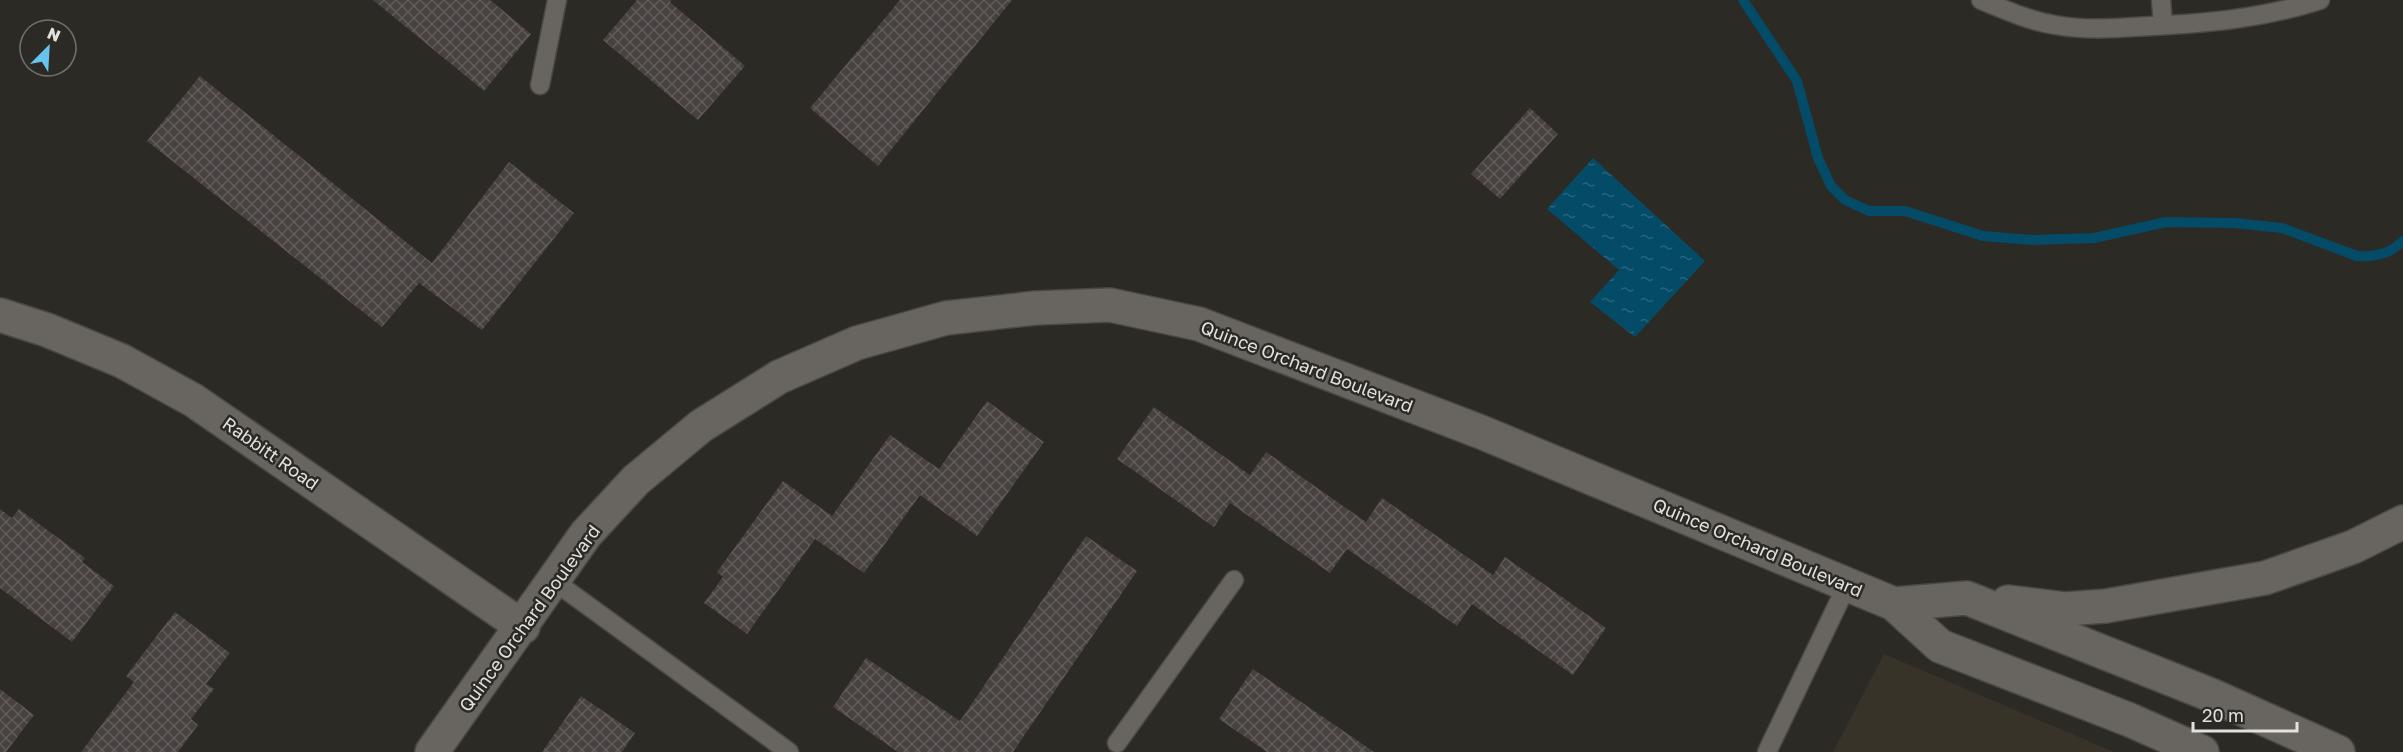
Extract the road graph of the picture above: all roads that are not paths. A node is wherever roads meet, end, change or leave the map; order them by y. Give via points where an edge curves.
1 (557, 0) edge
2 (1981, 0) edge
3 (2160, 0) edge
4 (2320, 0) edge
5 (2163, 25) junction
6 (540, 86) dead end
7 (0, 315) edge
8 (2403, 522) edge
9 (1234, 580) dead end
10 (554, 581) junction
11 (1847, 585) junction
12 (1967, 598) junction
13 (1894, 604) junction
14 (522, 627) junction
15 (1119, 749) edge
16 (432, 752) edge
17 (789, 752) edge
18 (1767, 752) edge
19 (2202, 752) edge
20 (2338, 752) edge

1 - 6 lane
2 - 5 lane via 2055,25 2106,29
3 - 5 lane
4 - 5 lane via 2290,10 2216,23
7 - 14 street, Rabbitt Road via 122,361 194,400
8 - 12 street via 2353,547 2265,578 2129,602 2065,609
9 - 15 lane
10 - 11 street, Quince Orchard Boulevard via 586,534 636,480 701,426 778,377 857,343 946,318 1110,305 1199,324 1481,432
10 - 14 street, Quince Orchard Boulevard
10 - 17 lane
11 - 13 street, Quince Orchard Boulevard
11 - 18 lane
12 - 13 street, Quince Orchard Boulevard
12 - 20 street, Quince Orchard Boulevard via 2211,695
13 - 19 street, Quince Orchard Boulevard via 1940,646
14 - 16 street, Quince Orchard Boulevard

